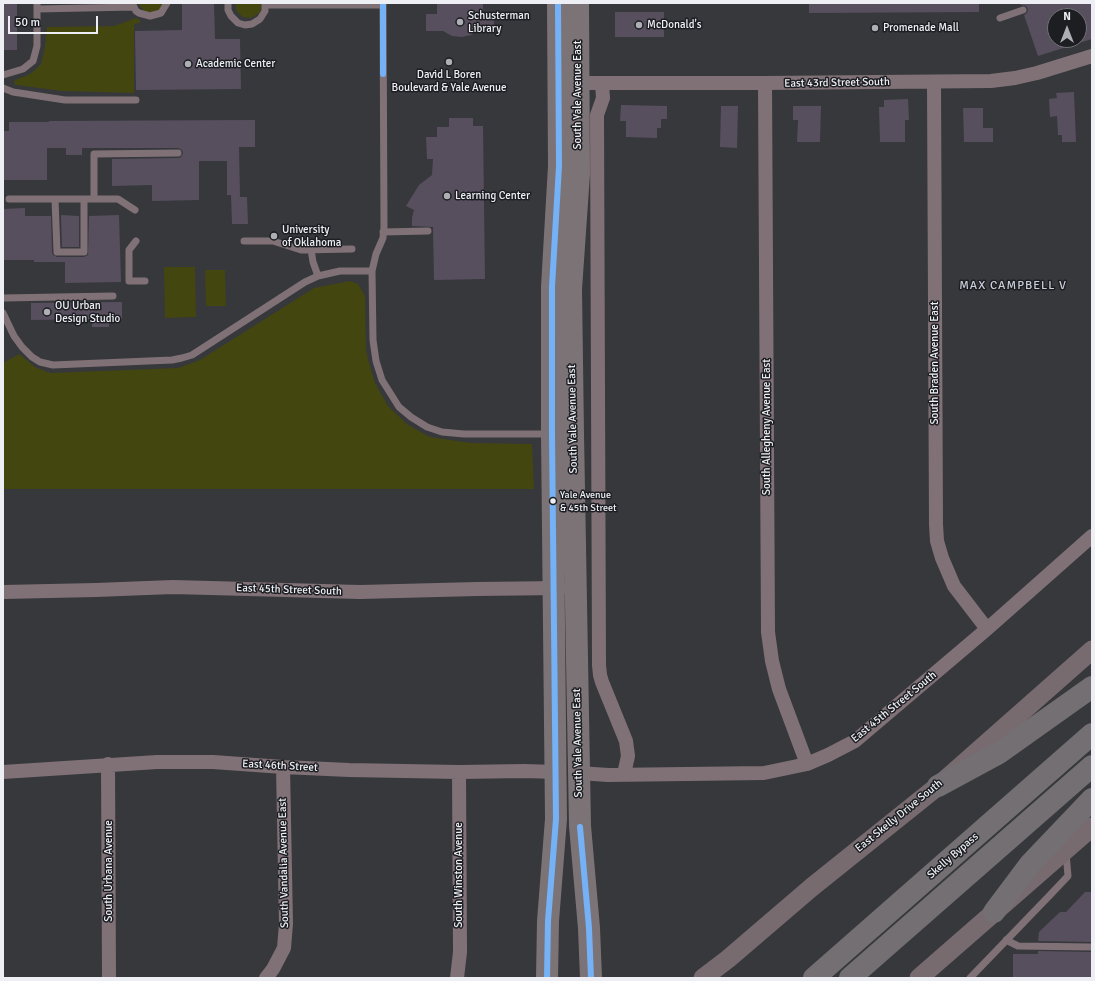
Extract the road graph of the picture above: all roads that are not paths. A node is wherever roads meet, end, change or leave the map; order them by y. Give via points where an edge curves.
1 (167, 3) edge
2 (228, 3) edge
3 (558, 3) edge
4 (578, 3) edge
5 (266, 4) edge
6 (383, 4) edge
7 (133, 5) edge
8 (37, 6) edge
9 (1022, 10) dead end
10 (1000, 18) dead end
11 (1092, 56) edge
12 (3, 75) edge
13 (568, 82) junction
14 (934, 82) junction
15 (765, 83) junction
16 (602, 84) junction
17 (3, 88) edge
18 (136, 100) dead end
19 (178, 154) dead end
20 (55, 199) junction
21 (84, 199) junction
22 (94, 199) junction
23 (9, 200) dead end
24 (135, 210) dead end
25 (428, 231) dead end
26 (384, 232) junction
27 (244, 240) dead end
28 (136, 242) dead end
29 (311, 249) junction
30 (352, 249) dead end
31 (372, 271) junction
32 (318, 276) junction
33 (144, 281) dead end
34 (112, 296) dead end
35 (3, 298) edge
36 (3, 313) edge
37 (562, 434) junction
38 (1092, 536) edge
39 (554, 588) junction
40 (576, 588) junction
41 (3, 592) edge
42 (987, 629) junction
43 (1092, 650) edge
44 (1092, 686) edge
45 (1092, 734) edge
46 (108, 764) junction
47 (807, 764) junction
48 (1092, 766) edge
49 (283, 767) junction
50 (3, 772) edge
51 (459, 772) junction
52 (557, 772) junction
53 (579, 773) junction
54 (624, 774) junction
55 (938, 786) junction
56 (1092, 799) edge
57 (1092, 827) edge
58 (1066, 849) junction
59 (994, 912) junction
60 (1006, 940) junction
61 (1092, 947) edge
62 (593, 975) edge
63 (925, 975) edge
64 (109, 978) edge
65 (266, 978) edge
66 (457, 978) edge
67 (547, 978) edge
68 (703, 978) edge
69 (814, 978) edge
70 (850, 978) edge
71 (970, 978) edge

1 - 7 lane via 160,13 152,16 141,15
2 - 5 lane via 231,16 240,24 252,24 262,17
3 - 13 main road, South Yale Avenue East
4 - 13 main road, South Yale Avenue East
5 - 6 lane
6 - 26 lane
7 - 8 lane
8 - 12 lane via 37,46 34,61 23,69
9 - 10 lane
11 - 14 street, East 43rd Street South via 1015,78
13 - 16 street, East 43rd Street South
13 - 37 main road, South Yale Avenue East via 559,166 552,287
14 - 15 street, East 43rd Street South
14 - 42 street, South Braden Avenue East via 937,541 954,586
15 - 16 street, East 43rd Street South
15 - 47 street, South Allegheny Avenue East via 768,632 779,689
16 - 54 street, South Yale Avenue East via 603,98 597,115 599,665 602,682 626,741 628,756
17 - 18 lane via 13,92 65,100
19 - 22 lane via 94,154
20 - 21 lane
20 - 21 lane via 57,252 84,252
20 - 23 lane
21 - 22 lane
22 - 24 lane via 118,199
25 - 26 lane
26 - 31 lane
27 - 29 lane via 273,241 301,250
28 - 33 lane via 130,250 130,281
29 - 30 lane
29 - 32 lane
31 - 32 lane via 340,271
31 - 37 lane via 373,340 376,361 382,380 398,407 427,427 442,432
32 - 36 lane via 192,355 172,360 52,365 40,362 22,347
34 - 35 lane
37 - 39 main road, South Yale Avenue East
37 - 40 main road, South Yale Avenue East
38 - 42 street, East 45th Street South
39 - 40 street, East 45th Street South
39 - 41 street, East 45th Street South via 360,592 173,587
39 - 52 main road, South Yale Avenue East
40 - 53 main road, South Yale Avenue East
42 - 47 street, East 45th Street South via 855,741
43 - 55 main road, East Skelly Drive South
44 - 55 highway via 999,753
45 - 69 highway, Skelly Bypass
46 - 49 street, East 46th Street via 213,762
46 - 50 street, East 46th Street
46 - 64 street, South Urbana Avenue
47 - 54 street, East 45th Street South via 764,773
48 - 70 highway
49 - 51 street, East 46th Street
49 - 65 street, South Vandalia Avenue East via 286,924 284,948
51 - 52 street, East 46th Street
51 - 66 street, South Winston Avenue via 460,952
52 - 53 main road
52 - 67 main road, South Yale Avenue East
53 - 54 street, East 45th Street South
53 - 62 main road, South Yale Avenue East via 580,826
55 - 68 main road, East Skelly Drive South via 812,886
56 - 59 highway via 1030,864
57 - 58 main road
58 - 59 main road
58 - 60 lane via 1068,876
59 - 63 main road
60 - 61 lane via 1018,946
60 - 71 lane

